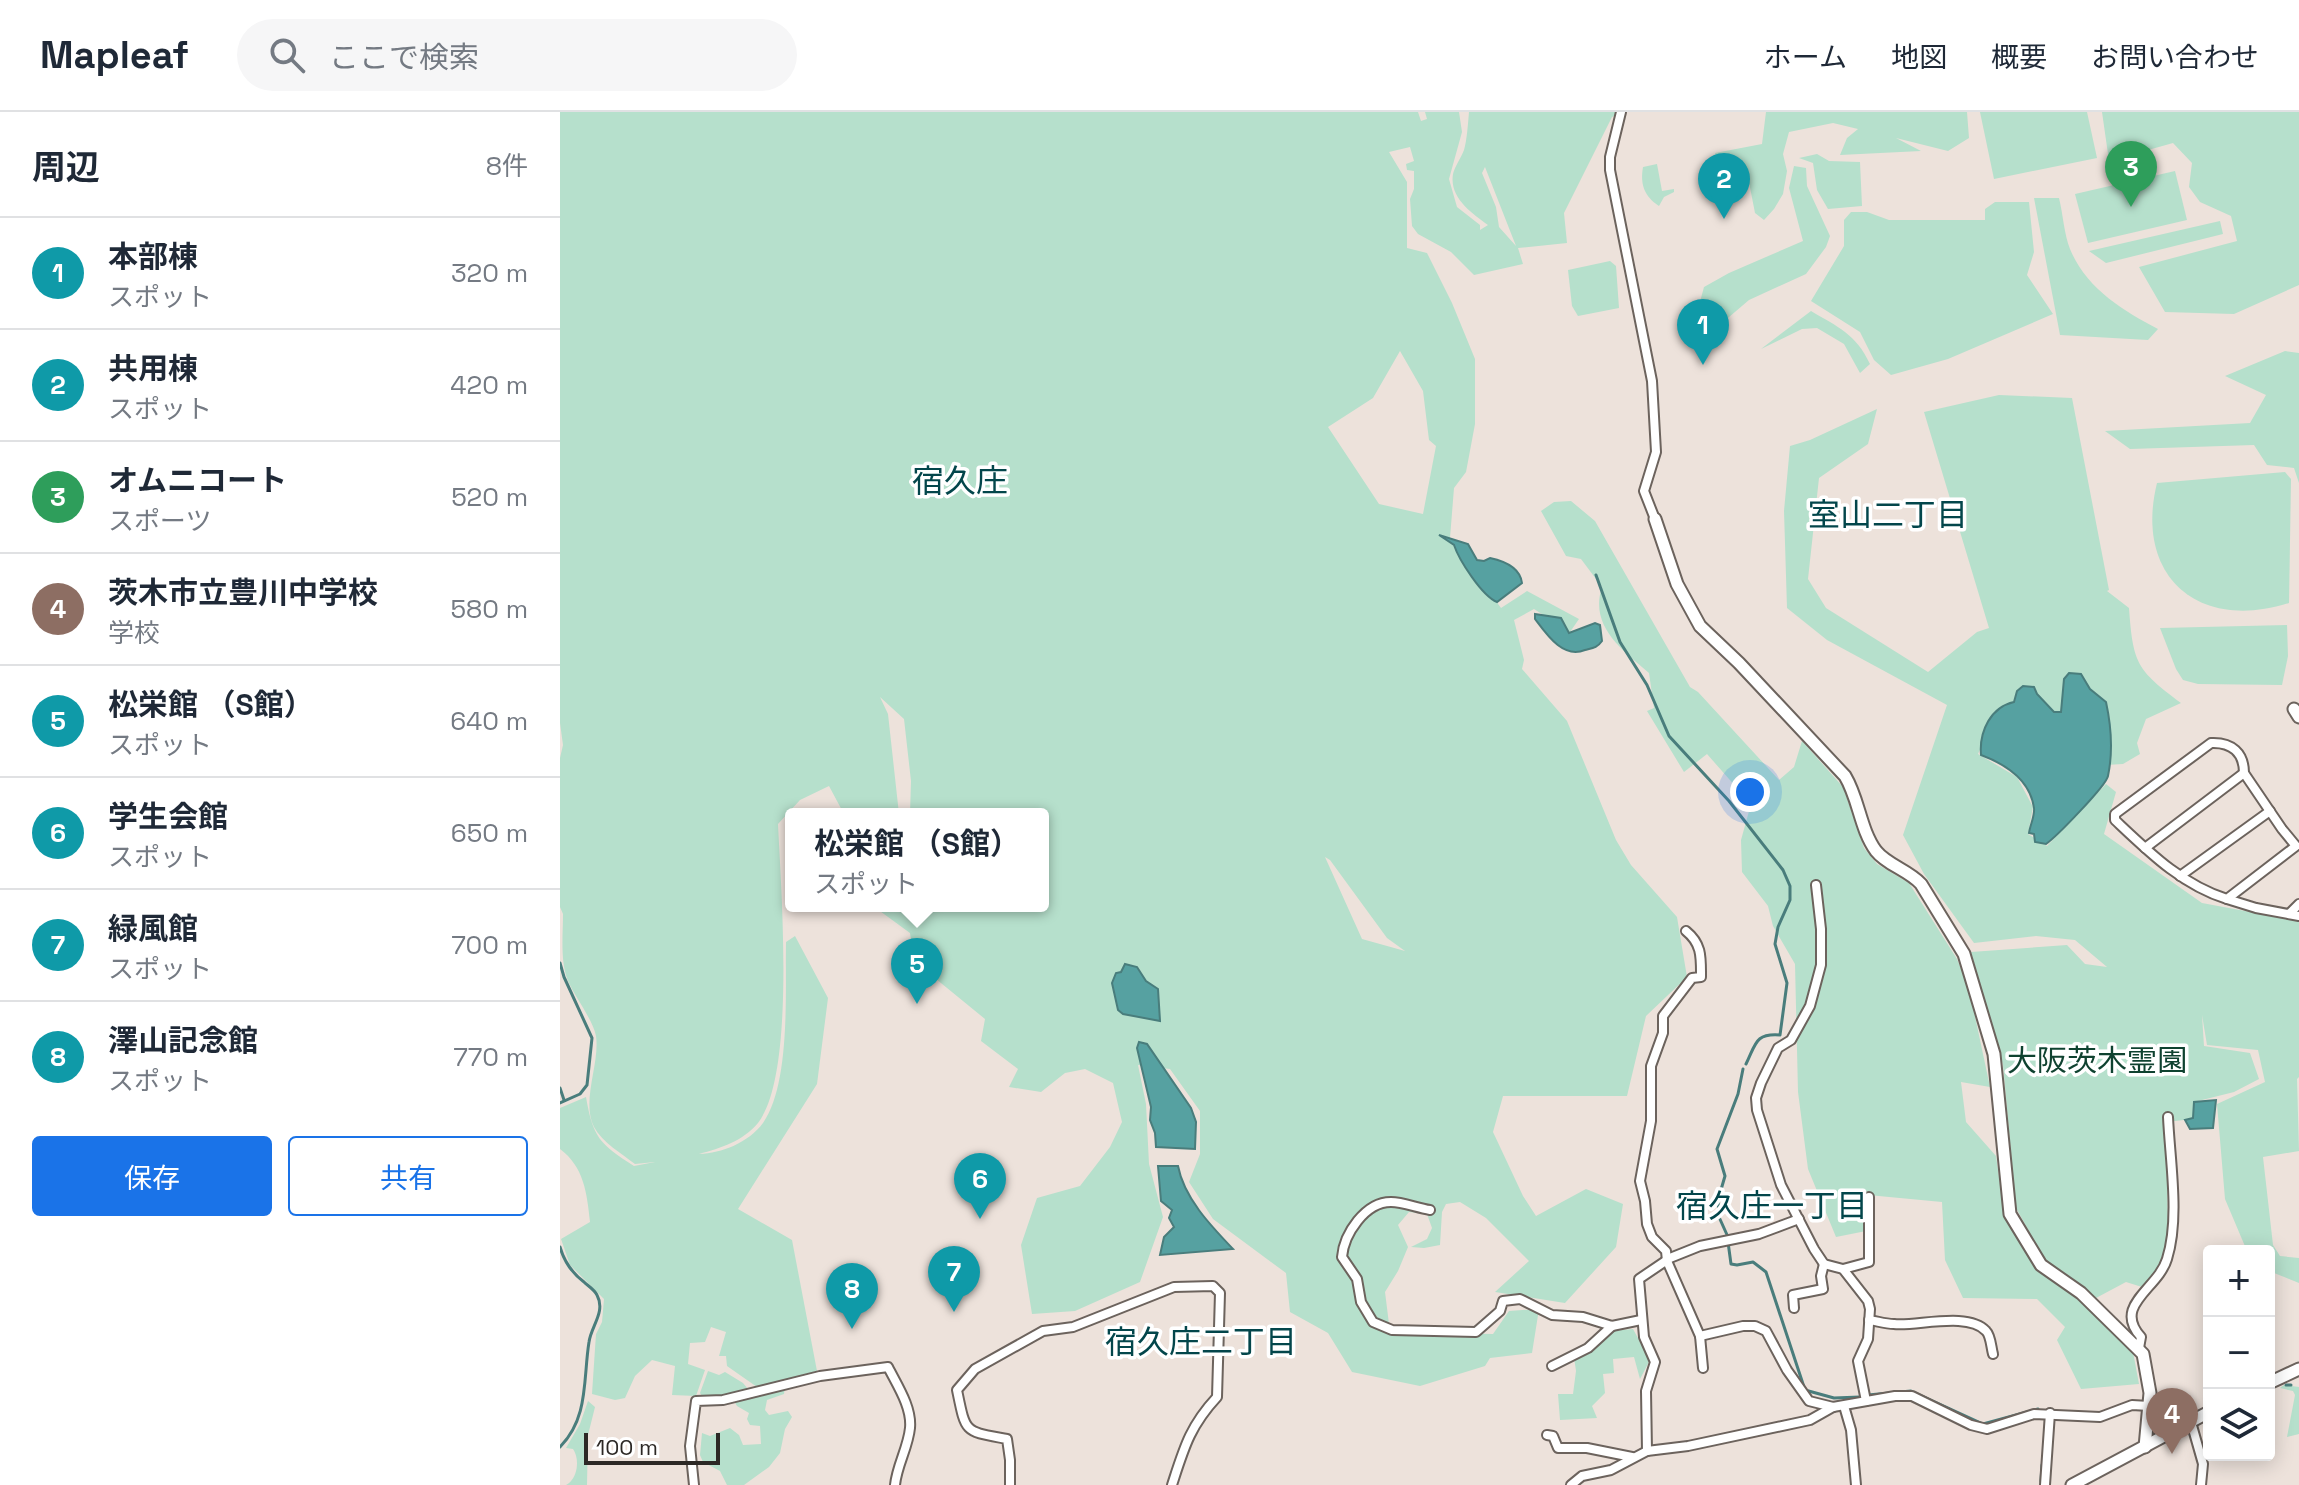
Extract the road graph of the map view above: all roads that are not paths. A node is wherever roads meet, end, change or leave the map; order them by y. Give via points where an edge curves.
1 (1621, 112) edge
2 (1655, 519) joint
3 (2244, 773) junction
4 (2270, 811) junction
5 (2298, 847) edge
6 (2145, 848) junction
7 (2180, 876) junction
8 (1816, 885) dead end
9 (2227, 899) junction
10 (2299, 904) edge
11 (2289, 914) junction
12 (2299, 916) edge
13 (1686, 931) dead end
14 (2168, 1117) dead end
15 (1869, 1197) dead end
16 (1430, 1210) dead end
17 (1799, 1219) junction
18 (1667, 1261) junction
19 (1824, 1264) junction
20 (1843, 1269) junction
21 (1794, 1308) dead end
22 (1641, 1320) junction
23 (1869, 1320) junction
24 (1612, 1326) junction
25 (1700, 1336) junction
26 (2139, 1348) junction
27 (1993, 1354) dead end
28 (1552, 1366) dead end
29 (1703, 1368) dead end
30 (2299, 1369) edge
31 (2275, 1380) edge
32 (1866, 1401) junction
33 (1844, 1406) junction
34 (2149, 1406) junction
35 (1833, 1407) junction
36 (2050, 1413) junction
37 (2203, 1415) edge
38 (2191, 1422) junction
39 (1547, 1435) dead end
40 (2145, 1447) junction
41 (1647, 1451) junction
42 (1634, 1457) junction
43 (1583, 1480) edge
44 (694, 1485) edge
45 (895, 1485) edge
46 (1010, 1485) edge
47 (1172, 1485) edge
48 (1571, 1485) edge
49 (1856, 1485) edge
50 (2045, 1485) edge
51 (2072, 1485) edge
52 (2201, 1485) edge

1 - 2 street via 1610,170 1652,381 1656,452 1644,491
2 - 26 street via 1677,584 1700,626 1845,776 1874,849 1921,884 1948,924 1964,954 1994,1054 2008,1207 2015,1225 2047,1271 2081,1293
3 - 4 street
3 - 6 street
3 - 6 street via 2236,750 2211,743 2115,814
4 - 5 street
4 - 7 street
5 - 9 street
6 - 7 street
7 - 9 street
8 - 17 street via 1821,965 1810,1006 1791,1040 1778,1048 1756,1098 1781,1185
9 - 11 street
10 - 11 street
11 - 12 street
13 - 18 street via 1699,944 1701,977 1692,978 1663,1016 1651,1066 1651,1121 1640,1181 1647,1224
14 - 26 street via 2172,1245 2161,1275 2135,1302 2130,1319 2141,1337
15 - 20 street via 1869,1262
16 - 24 street via 1379,1204 1345,1241 1342,1257 1357,1279 1361,1302 1373,1322 1392,1330 1476,1332 1500,1311 1503,1301 1520,1299 1552,1315
17 - 18 street via 1759,1234 1710,1243
17 - 19 street
18 - 22 street via 1639,1279
18 - 25 street
19 - 20 street
19 - 21 street via 1823,1289 1793,1295
20 - 23 street via 1868,1301
22 - 24 street
22 - 41 street via 1655,1362 1646,1391
23 - 27 street via 1980,1326
23 - 32 street via 1858,1361
24 - 28 street via 1588,1348
25 - 29 street
25 - 35 street via 1743,1326 1766,1331 1809,1401
26 - 34 street via 2149,1375
30 - 31 street
32 - 33 street
32 - 36 street via 1908,1395 1987,1429
33 - 35 street
33 - 49 street
34 - 36 street via 2132,1405 2100,1417
34 - 40 street
35 - 41 street via 1810,1420
36 - 50 street
37 - 38 street
38 - 40 street
38 - 52 street via 2203,1464
39 - 42 street via 1558,1448
40 - 51 street
41 - 42 street
42 - 43 street
43 - 48 street
44 - 45 street via 690,1446 696,1401 888,1367 909,1411 910,1429
46 - 47 street via 1007,1439 977,1435 964,1421 957,1390 975,1369 1043,1331 1073,1327 1174,1287 1213,1286 1220,1293 1217,1397 1199,1417

